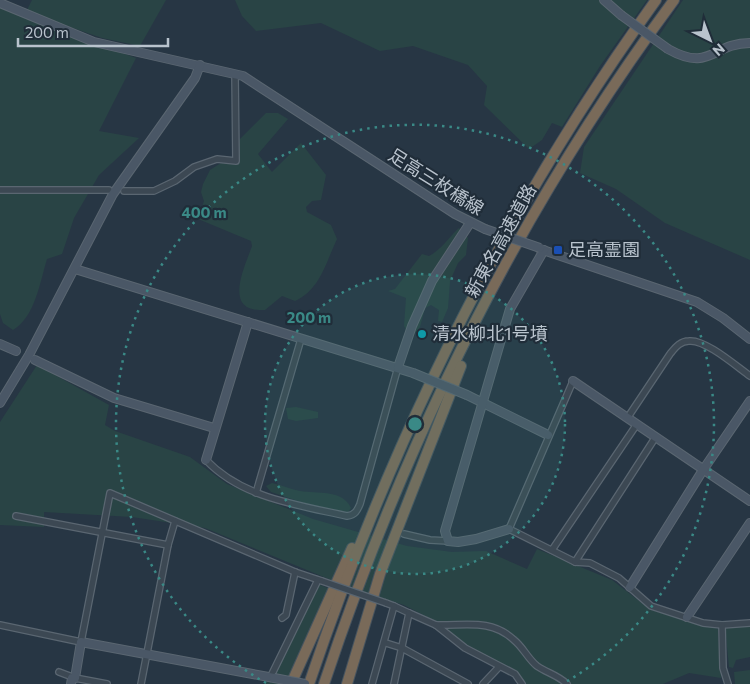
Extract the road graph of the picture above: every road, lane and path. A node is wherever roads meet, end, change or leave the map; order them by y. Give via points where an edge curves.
1 (604, 0) edge
2 (656, 0) edge
3 (674, 0) edge
4 (0, 3) edge
5 (750, 43) edge
6 (200, 65) junction
7 (235, 74) junction
8 (0, 190) edge
9 (109, 190) dead end
10 (124, 192) dead end
11 (470, 223) junction
12 (527, 225) junction
13 (542, 249) junction
14 (75, 269) junction
15 (248, 322) junction
16 (750, 338) edge
17 (301, 339) junction
18 (0, 344) edge
19 (16, 351) dead end
20 (35, 360) dead end
21 (398, 367) junction
22 (750, 376) edge
23 (573, 381) joint
24 (429, 387) junction
25 (750, 401) edge
26 (0, 403) edge
27 (483, 403) junction
28 (628, 417) junction
29 (637, 424) junction
30 (214, 428) junction
31 (548, 435) junction
32 (655, 438) junction
33 (206, 460) joint
34 (703, 470) junction
35 (256, 493) junction
36 (750, 501) edge
37 (16, 516) dead end
38 (175, 521) junction
39 (750, 523) edge
40 (509, 529) junction
41 (103, 532) junction
42 (404, 534) dead end
43 (448, 540) junction
44 (168, 545) junction
45 (552, 550) junction
46 (575, 562) junction
47 (295, 572) junction
48 (320, 581) junction
49 (630, 587) junction
50 (394, 606) junction
51 (409, 613) junction
52 (687, 617) junction
53 (282, 618) dead end
54 (750, 622) edge
55 (0, 625) edge
56 (436, 625) junction
57 (722, 627) junction
58 (81, 642) junction
59 (386, 643) junction
60 (402, 648) junction
61 (148, 654) junction
62 (499, 667) junction
63 (59, 672) dead end
64 (272, 678) junction
65 (73, 681) edge
66 (107, 684) edge
67 (141, 684) edge
68 (291, 684) edge
69 (305, 684) edge
70 (309, 684) edge
71 (324, 684) edge
72 (347, 684) edge
73 (372, 684) edge
74 (394, 684) edge
75 (468, 684) edge
76 (483, 684) edge
77 (522, 684) edge
78 (567, 684) edge
79 (728, 684) edge

1 - 5 street, bridge via 684,58 707,58 739,43
2 - 24 highway, 新東名高速道路 via 569,130 501,243
3 - 12 highway, 新東名高速道路 via 580,136
4 - 6 street, 足高三枚橋線 via 94,42
6 - 7 street, 足高三枚橋線
6 - 14 street via 195,78 113,194
7 - 10 street via 236,161 217,159 194,167 154,191
7 - 11 street, 足高三枚橋線 via 254,82
8 - 9 street
11 - 13 street, 足高三枚橋線, bridge
11 - 21 street via 432,281
12 - 71 highway, 新東名高速道路 via 459,355 416,448 372,552
12 - 72 highway via 465,357 410,492 380,574
13 - 16 street, 足高三枚橋線 via 697,302
13 - 27 street via 510,309
14 - 15 street
14 - 26 street
15 - 17 street
15 - 30 street
17 - 21 street
17 - 35 street
18 - 19 street
20 - 30 street via 114,398
21 - 27 street, bridge
21 - 35 street via 357,512 347,516
22 - 28 street via 698,341 678,344
23 - 28 street
23 - 31 street
24 - 68 highway via 390,464
24 - 70 highway, 新東名高速道路 via 359,549
25 - 34 street
27 - 31 street
27 - 43 street via 448,515 445,531
28 - 29 street
29 - 32 street
29 - 45 street
30 - 33 street
31 - 40 street
32 - 34 street
32 - 46 street
33 - 35 street
34 - 36 street
34 - 49 street
37 - 41 street
38 - 41 street via 110,493
38 - 44 street
38 - 47 street
39 - 52 street
40 - 43 street via 476,539
40 - 45 street
41 - 44 street
41 - 58 street
42 - 43 street
44 - 61 street
45 - 46 street
46 - 49 street via 590,563
47 - 48 street
47 - 53 street via 286,615
48 - 50 street, bridge
48 - 64 street
49 - 52 street via 651,606
50 - 51 street
50 - 59 street
51 - 56 street
51 - 60 street
52 - 57 street
54 - 57 street
55 - 58 street
56 - 62 street via 465,648
56 - 78 street via 477,623 492,626 514,639 535,665
57 - 79 street via 723,668
58 - 61 street
58 - 65 street
59 - 60 street
59 - 73 street
60 - 74 street
60 - 75 street
61 - 64 street
61 - 67 street
62 - 76 street
62 - 77 street via 515,674
63 - 65 street
64 - 69 street, bridge
65 - 66 street

